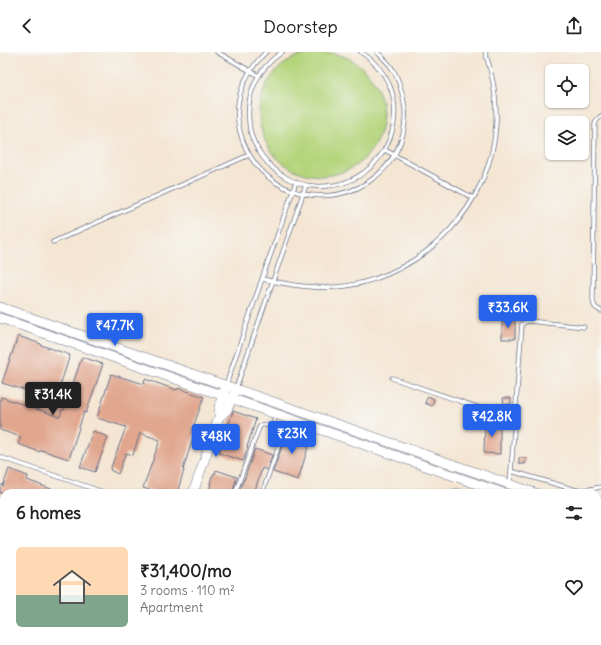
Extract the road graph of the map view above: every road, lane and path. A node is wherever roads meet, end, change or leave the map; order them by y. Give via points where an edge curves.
1 (217, 52) edge
2 (266, 52) edge
3 (282, 52) edge
4 (361, 52) edge
5 (377, 52) edge
6 (486, 52) edge
7 (250, 71) junction
8 (259, 76) junction
9 (601, 116) edge
10 (385, 150) junction
11 (249, 155) junction
12 (394, 156) junction
13 (296, 182) junction
14 (306, 185) junction
15 (293, 192) junction
16 (303, 194) junction
17 (473, 198) junction
18 (53, 242) dead end
19 (262, 279) junction
20 (272, 282) junction
21 (0, 308) edge
22 (601, 311) edge
23 (0, 318) edge
24 (584, 326) dead end
25 (392, 378) dead end
26 (226, 386) junction
27 (235, 390) junction
28 (223, 396) junction
29 (232, 399) junction
30 (276, 414) junction
31 (219, 417) junction
32 (515, 420) junction
33 (272, 427) junction
34 (0, 457) edge
35 (511, 471) junction
36 (510, 485) junction
37 (601, 487) edge
38 (94, 489) edge
39 (194, 489) edge
40 (236, 489) edge
41 (263, 489) edge
42 (492, 489) edge
43 (522, 489) edge
44 (573, 489) edge
45 (590, 489) edge

1 - 7 lane
2 - 7 lane
3 - 8 lane via 265,66
4 - 10 lane via 385,77 394,101 394,127
5 - 12 lane via 393,70 404,100 404,128
6 - 17 lane via 495,88 496,125 489,161
7 - 8 lane
7 - 11 lane via 243,85 237,112 243,142
8 - 13 lane via 249,100 249,126 252,138 261,155 274,169
9 - 22 lane via 595,124 593,299 594,306
10 - 12 lane
10 - 14 lane via 368,170 358,177 334,186
11 - 15 lane via 266,175
11 - 18 lane
12 - 16 lane via 375,178 350,192 321,197
12 - 17 lane
13 - 14 lane
13 - 15 lane
14 - 16 lane
15 - 16 lane
15 - 19 lane
16 - 20 lane
17 - 20 lane via 443,238 414,261 381,277 357,284 327,288
19 - 20 lane
19 - 26 lane
20 - 27 lane
21 - 26 street
23 - 28 street
24 - 32 lane via 529,321 522,324
25 - 32 lane
26 - 27 street
26 - 28 street
27 - 29 street
27 - 36 street
28 - 29 street
28 - 31 street via 219,406
29 - 30 street
29 - 31 street via 227,410
30 - 33 lane
30 - 42 street
31 - 39 street
32 - 35 lane
33 - 40 lane via 264,424 259,428
33 - 41 lane via 279,430 282,437
34 - 38 lane
35 - 36 lane
35 - 44 lane
36 - 43 street
37 - 45 lane

